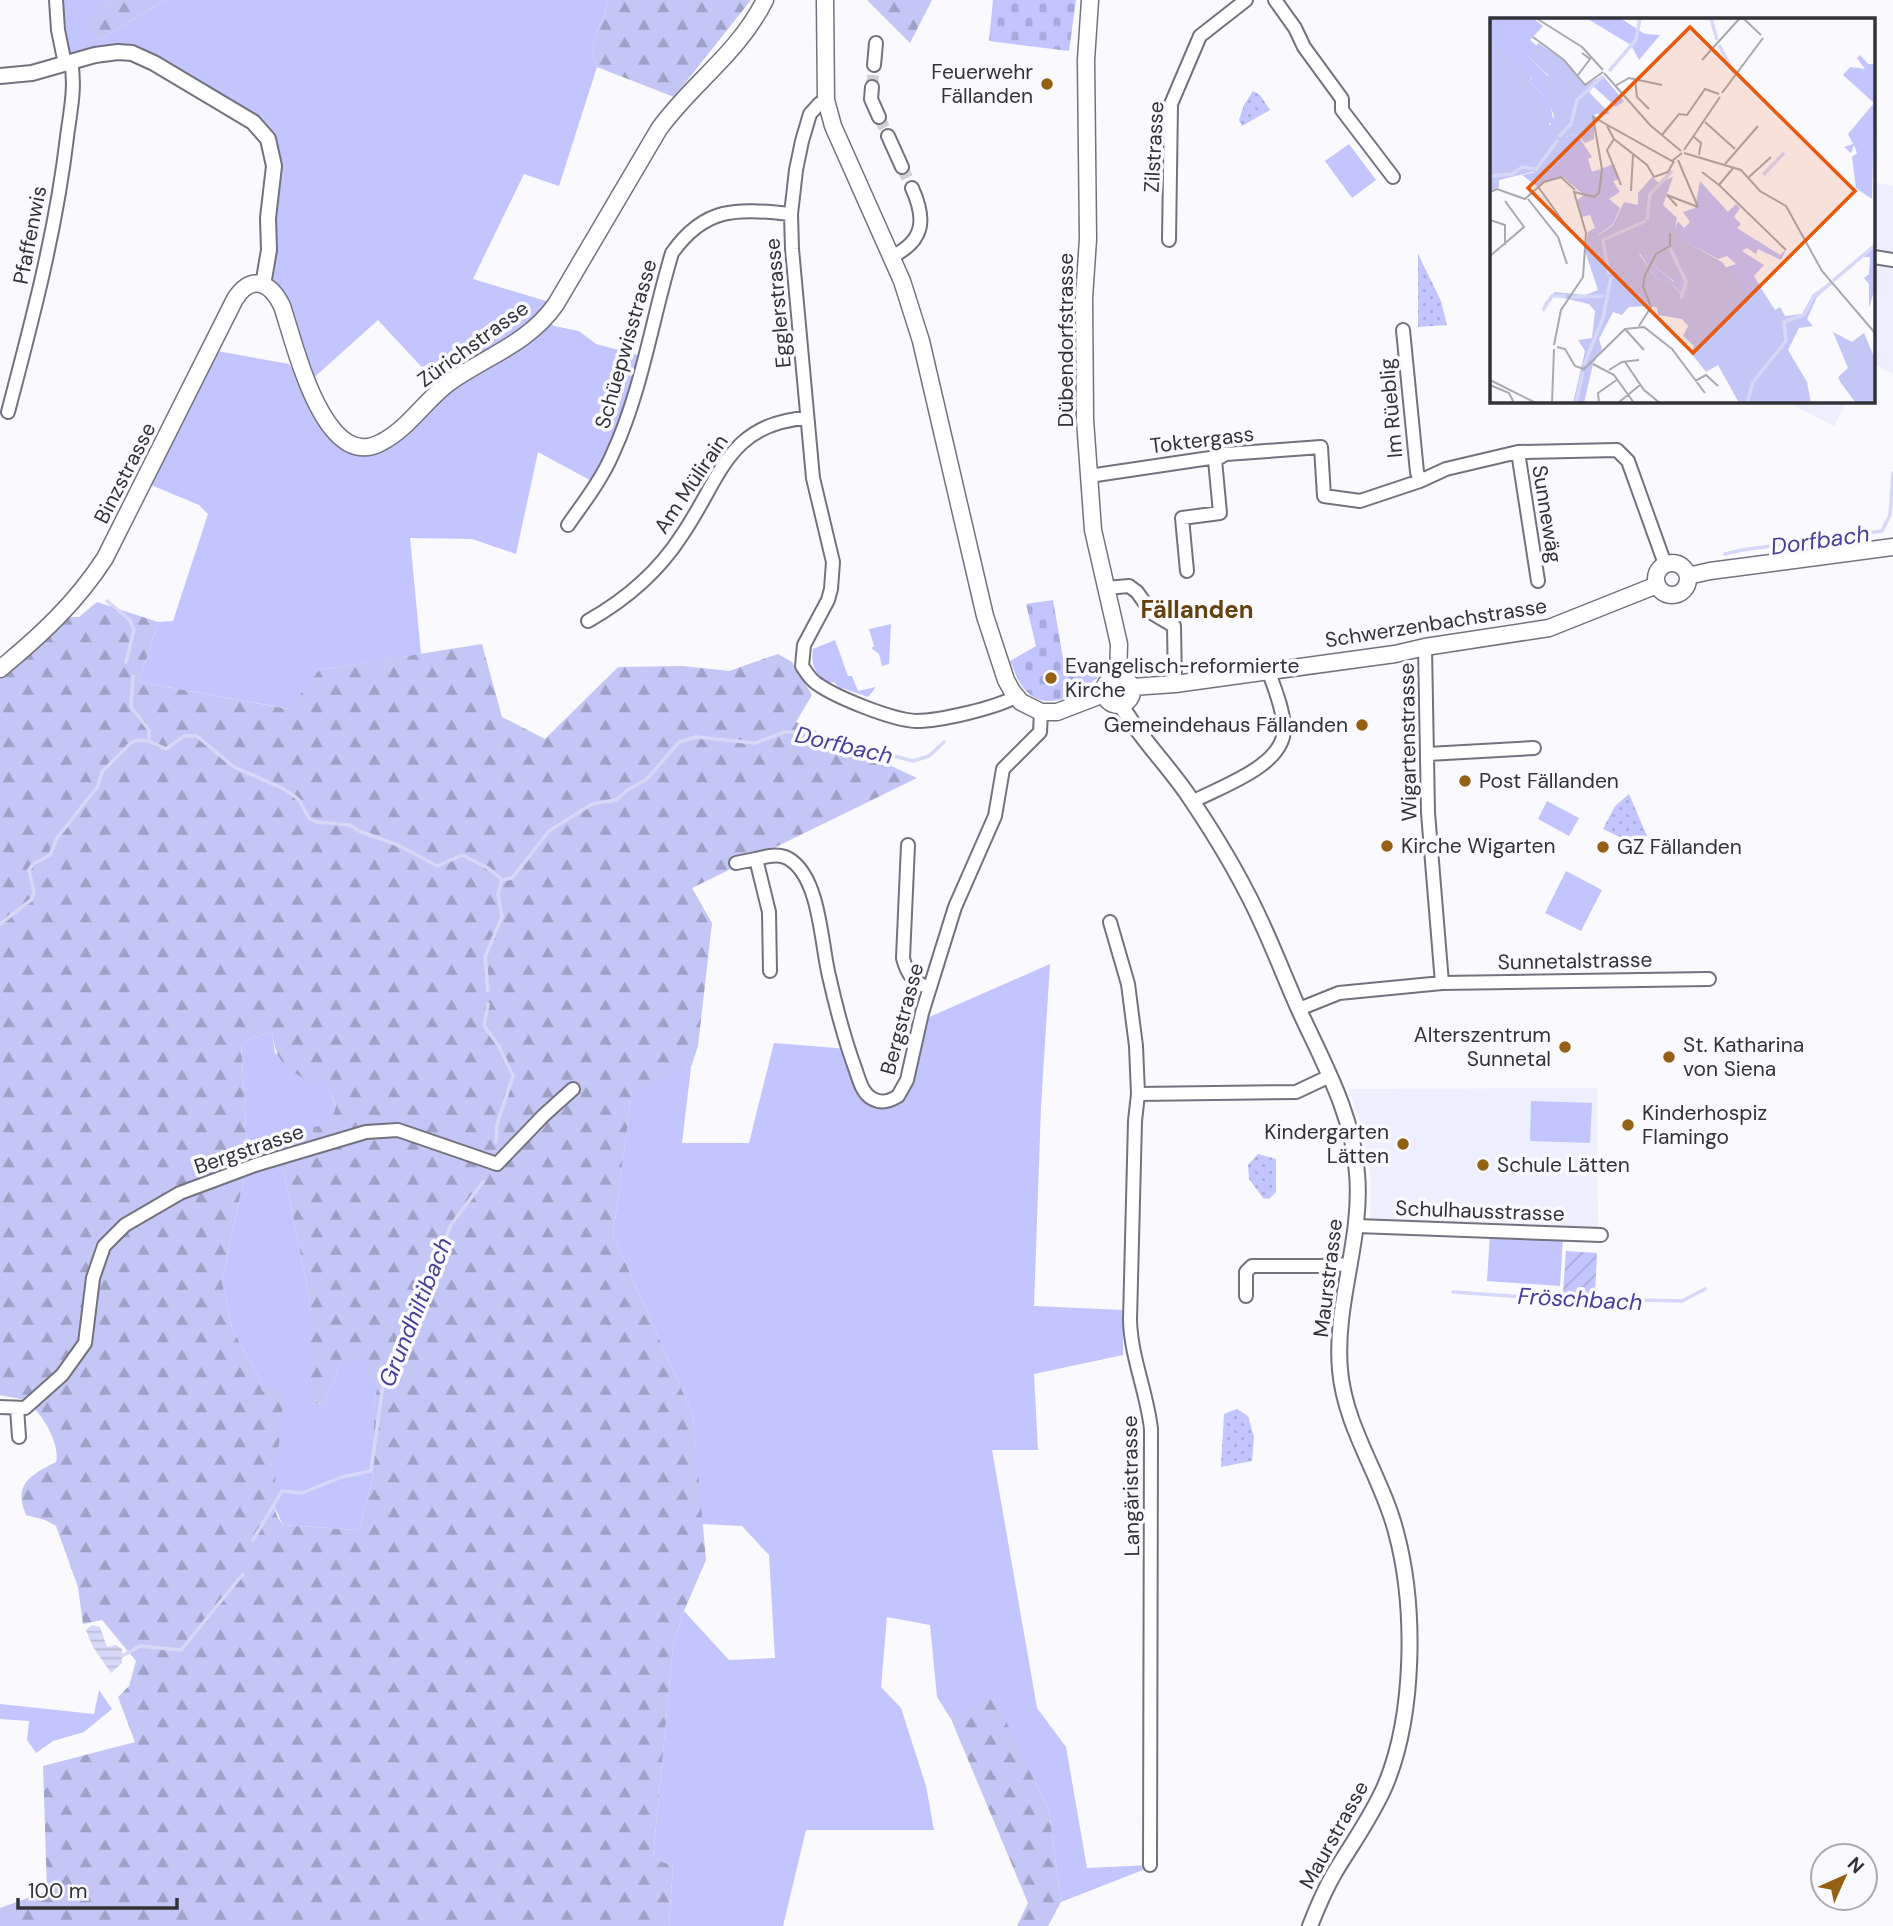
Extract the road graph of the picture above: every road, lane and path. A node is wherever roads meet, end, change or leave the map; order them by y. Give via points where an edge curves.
1 (56, 0) edge
2 (765, 0) edge
3 (825, 0) edge
4 (1090, 0) edge
5 (1246, 0) edge
6 (1275, 0) edge
7 (876, 43) dead end
8 (68, 63) junction
9 (874, 65) tunnel mouth
10 (0, 76) edge
11 (872, 87) tunnel mouth
12 (826, 100) junction
13 (879, 117) tunnel mouth
14 (888, 136) tunnel mouth
15 (902, 167) tunnel mouth
16 (1393, 177) dead end
17 (912, 188) tunnel mouth
18 (791, 214) junction
19 (1169, 240) dead end
20 (891, 257) junction
21 (263, 285) junction
22 (1404, 330) dead end
23 (8, 412) dead end
24 (807, 418) junction
25 (1518, 452) junction
26 (1215, 460) junction
27 (1089, 475) junction
28 (1420, 481) junction
29 (568, 525) dead end
30 (1893, 547) edge
31 (1665, 564) junction
32 (1187, 571) dead end
33 (1688, 576) junction
34 (1538, 581) dead end
35 (1657, 585) junction
36 (1107, 588) junction
37 (588, 621) dead end
38 (1425, 647) junction
39 (0, 669) edge
40 (1268, 670) junction
41 (1118, 676) junction
42 (1175, 684) junction
43 (1132, 687) junction
44 (1104, 694) junction
45 (1015, 696) junction
46 (1121, 705) junction
47 (1041, 712) junction
48 (1534, 748) dead end
49 (1427, 754) junction
50 (1192, 802) junction
51 (908, 845) dead end
52 (756, 859) junction
53 (736, 863) dead end
54 (1110, 922) dead end
55 (769, 971) dead end
56 (1709, 979) dead end
57 (1442, 983) junction
58 (929, 988) junction
59 (1299, 1009) junction
60 (1330, 1076) junction
61 (573, 1089) dead end
62 (1138, 1094) junction
63 (1357, 1226) junction
64 (1601, 1235) dead end
65 (1349, 1266) junction
66 (1246, 1296) dead end
67 (0, 1407) edge
68 (21, 1408) junction
69 (19, 1437) dead end
70 (1150, 1865) dead end
71 (1310, 1926) edge

1 - 8 street, Pfaffenwis via 58,30
2 - 21 main road, Zürichstrasse via 743,37 659,129 545,319 512,346 449,383 382,443 357,448 335,433 315,400 282,306 275,293
3 - 12 main road
4 - 27 main road, Dübendorfstrasse via 1084,332
5 - 19 street, Zilstrasse via 1200,36 1171,104
6 - 16 street via 1342,99 1342,110
7 - 9 street
8 - 10 street
8 - 21 street via 111,52 140,56 263,132 274,166
8 - 23 street, Pfaffenwis via 74,77 49,249
11 - 13 street via 871,99
12 - 18 street, Egglerstrasse via 810,114
12 - 20 main road
14 - 15 street
17 - 20 street via 920,206 919,232 910,247
18 - 24 street, Egglerstrasse
18 - 29 street, Schüepwisstrasse via 730,211 706,219 684,237 673,253 614,452
20 - 45 main road via 921,341 995,649
21 - 39 main road, Binzstrasse via 246,287 235,299 96,572 60,617
22 - 28 street, Im Rüeblig
24 - 37 street, Am Mülirain via 761,428 735,448 661,562 622,600
24 - 45 street, Egglerstrasse via 813,478 833,576 828,600 804,645 802,666 813,682 875,710 914,721 1003,703
25 - 28 street via 1446,469
25 - 31 street via 1617,450 1628,461
25 - 34 street, Sunnewäg
26 - 27 street, Toktergass
26 - 28 street, Toktergass via 1226,454 1321,447 1324,496 1360,501
26 - 32 street via 1220,513 1182,518
27 - 36 main road, Dübendorfstrasse via 1093,530
30 - 33 main road, Schwerzenbachstrasse
31 - 33 main road via 1682,566
31 - 35 main road via 1656,575
33 - 35 main road, Schwerzenbachstrasse via 1685,587 1676,594 1665,594
35 - 38 main road, Schwerzenbachstrasse via 1549,628
36 - 41 main road, Dübendorfstrasse via 1119,644
36 - 42 street via 1129,586 1152,613 1174,626
38 - 40 main road, Schwerzenbachstrasse
38 - 49 street, Wigartenstrasse
40 - 42 main road, Schwerzenbachstrasse
40 - 50 street via 1284,728 1279,746 1252,772
41 - 43 main road
41 - 44 main road via 1108,680
42 - 43 main road, Schwerzenbachstrasse
43 - 46 main road via 1131,696
44 - 46 main road via 1110,703
44 - 47 main road via 1057,712
45 - 47 main road
46 - 50 street, Maurstrasse
47 - 58 street, Bergstrasse via 1040,732 1003,769 995,816 955,906
48 - 49 street
49 - 57 street, Wigartenstrasse
50 - 59 street, Maurstrasse via 1247,892
51 - 58 street via 903,958 914,980
52 - 53 street
52 - 55 street via 769,912
52 - 58 street, Bergstrasse via 776,855 790,859 803,872 814,898 848,1049 862,1087 873,1100 891,1100 904,1089
54 - 62 street, Langäristrasse via 1128,984
56 - 57 street, Sunnetalstrasse
57 - 59 street via 1339,993
59 - 60 street, Maurstrasse
60 - 62 street via 1296,1092
60 - 63 street, Maurstrasse via 1353,1138
61 - 68 street, Bergstrasse via 497,1164 398,1130 366,1132 180,1193 125,1226 104,1246 93,1278 85,1343 62,1375
62 - 70 street, Langäristrasse via 1130,1320 1132,1350 1151,1429
63 - 64 street, Schulhausstrasse
63 - 65 street, Maurstrasse
65 - 66 street via 1252,1266 1246,1272
65 - 71 street, Maurstrasse via 1339,1329 1340,1372 1349,1413 1400,1546 1410,1612 1408,1672 1402,1727 1387,1782 1332,1877
67 - 68 street
68 - 69 street

